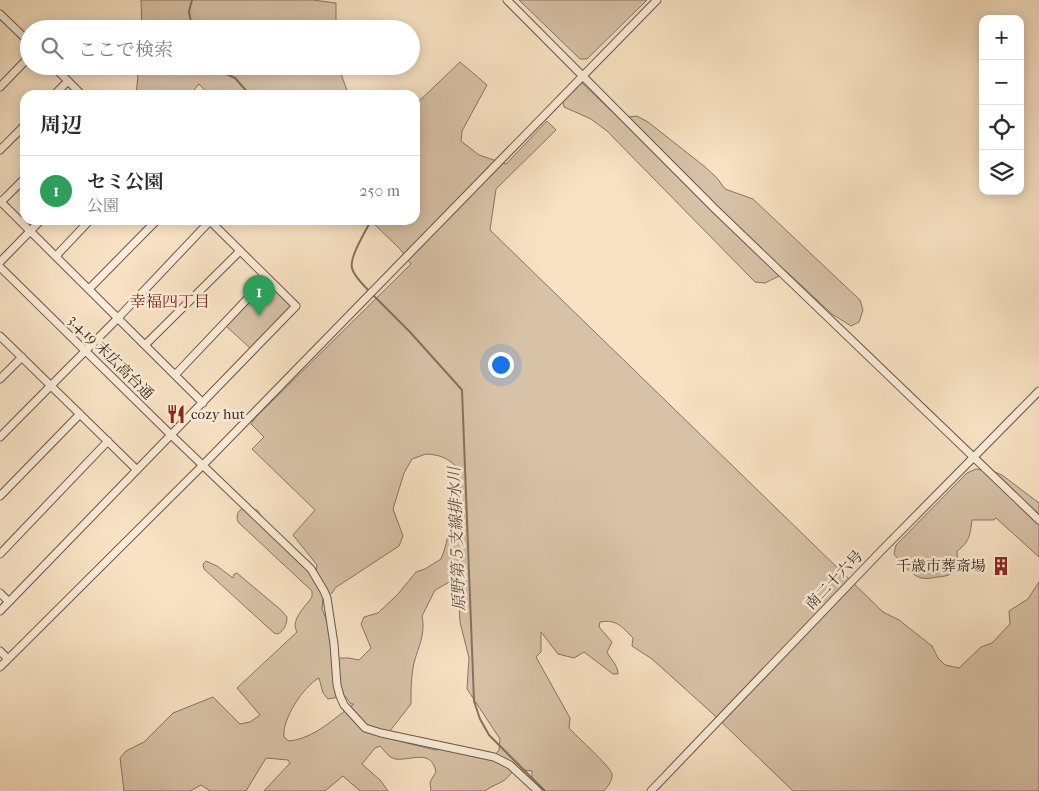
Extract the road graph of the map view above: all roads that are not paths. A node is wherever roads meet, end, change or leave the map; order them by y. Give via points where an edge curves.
1 (507, 0) edge
2 (658, 0) edge
3 (2, 19) edge
4 (20, 34) edge
5 (20, 66) edge
6 (62, 75) edge
7 (583, 75) junction
8 (68, 81) junction
9 (0, 87) edge
10 (59, 90) edge
11 (77, 90) edge
12 (20, 130) edge
13 (0, 150) edge
14 (20, 183) edge
15 (1, 201) edge
16 (20, 220) edge
17 (25, 225) edge
18 (36, 225) edge
19 (85, 225) edge
20 (152, 225) edge
21 (206, 225) edge
22 (214, 225) edge
23 (31, 231) junction
24 (240, 251) junction
25 (56, 256) junction
26 (0, 262) edge
27 (0, 267) edge
28 (267, 278) junction
29 (89, 289) junction
30 (118, 318) junction
31 (0, 336) edge
32 (145, 345) junction
33 (86, 351) junction
34 (22, 357) junction
35 (175, 375) junction
36 (0, 379) edge
37 (51, 385) junction
38 (1039, 391) edge
39 (203, 402) junction
40 (80, 414) junction
41 (171, 435) junction
42 (0, 437) edge
43 (108, 441) junction
44 (974, 457) junction
45 (203, 465) junction
46 (138, 470) junction
47 (0, 496) edge
48 (1039, 520) edge
49 (0, 554) edge
50 (0, 593) edge
51 (9, 602) junction
52 (0, 611) edge
53 (0, 651) edge
54 (8, 659) junction
55 (0, 667) edge
56 (538, 791) edge
57 (651, 791) edge

1 - 7 street
2 - 7 street
3 - 4 street
5 - 9 street
6 - 8 street
7 - 44 street via 715,209
7 - 45 street
8 - 10 street
8 - 11 street
12 - 13 street
14 - 15 street
15 - 16 street
17 - 23 street
18 - 23 street
19 - 25 street
20 - 29 street
21 - 30 street
22 - 24 street
23 - 25 street
23 - 26 street
24 - 28 street
24 - 32 street
25 - 29 street
27 - 33 street, 3.4.19 末広高台通
28 - 35 street
28 - 39 street via 296,306
29 - 30 street
30 - 32 street
30 - 33 street
31 - 34 street
32 - 35 street
33 - 37 street
33 - 41 street, 3.4.19 末広高台通
34 - 36 street
34 - 37 street
35 - 39 street
37 - 40 street
37 - 42 street
38 - 44 street, 南二十六号
39 - 41 street
40 - 43 street
40 - 47 street
41 - 45 street, 3.4.19 末広高台通
41 - 46 street
43 - 46 street
43 - 49 street
44 - 48 street
44 - 57 street, 南二十六号
45 - 54 street
45 - 56 street, 3.4.19 末広高台通 via 304,561 316,578 326,598 340,696 365,728 494,757 510,765
46 - 51 street
50 - 51 street
51 - 52 street
53 - 54 street
54 - 55 street

